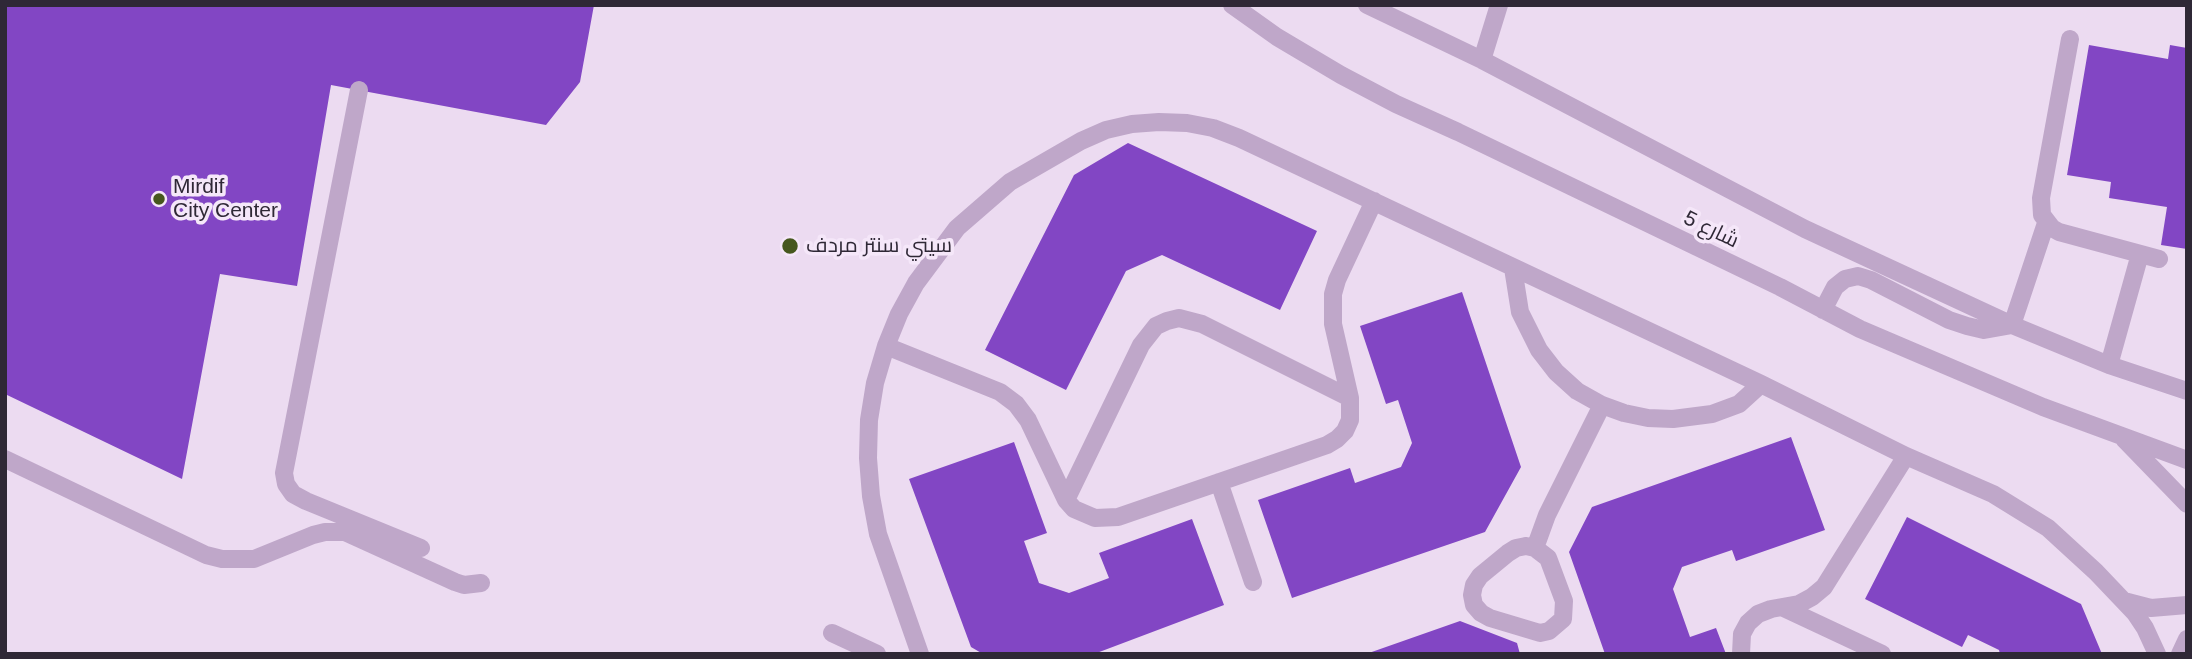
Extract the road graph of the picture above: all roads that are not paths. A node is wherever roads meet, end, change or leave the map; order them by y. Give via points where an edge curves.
1 (1232, 5) edge
2 (1367, 5) edge
3 (1500, 5) edge
4 (2070, 39) dead end
5 (1482, 60) junction
6 (359, 90) dead end
7 (1374, 201) junction
8 (2046, 223) junction
9 (2140, 254) junction
10 (2159, 259) dead end
11 (1513, 268) junction
12 (1823, 310) junction
13 (2012, 325) junction
14 (886, 346) junction
15 (2109, 365) junction
16 (1761, 384) junction
17 (2187, 391) edge
18 (1350, 398) junction
19 (1602, 405) junction
20 (2119, 434) junction
21 (1906, 456) junction
22 (5, 459) edge
23 (2187, 460) edge
24 (1219, 482) junction
25 (1066, 500) junction
26 (2187, 504) edge
27 (421, 548) dead end
28 (1535, 548) junction
29 (1254, 582) dead end
30 (481, 583) dead end
31 (2124, 601) junction
32 (2187, 605) edge
33 (1784, 608) junction
34 (832, 633) dead end
35 (2187, 639) edge
36 (877, 654) edge
37 (920, 654) edge
38 (1741, 654) edge
39 (1882, 654) edge
40 (2157, 654) edge
41 (2180, 654) edge

1 - 12 street, شارع 5 via 1396,104
2 - 5 street, شارع 5
3 - 5 street
4 - 8 street via 2041,198
5 - 13 street, شارع 5 via 1805,229
6 - 27 street via 284,473 293,494
7 - 11 street
7 - 14 street via 1213,128 1159,121 1106,130 1010,182 957,228 916,283
7 - 18 street via 1334,294 1333,324
8 - 9 street via 2059,232
8 - 13 street
9 - 10 street
9 - 15 street
11 - 16 street
11 - 19 street via 1520,312 1539,350 1556,372
12 - 13 street via 1835,287 1858,276 1967,327 1984,330
12 - 20 street, شارع 5 via 1919,356
13 - 15 street, شارع 5
14 - 25 street via 982,383 1016,404
14 - 37 street via 869,420 870,496 878,534
15 - 17 street, شارع 5
16 - 19 street via 1739,404 1712,414 1648,418
16 - 21 street
18 - 24 street via 1350,421 1337,439
18 - 25 street via 1202,324 1178,318 1167,321 1156,326 1141,345
19 - 28 street
20 - 23 street, شارع 5
20 - 26 street
21 - 31 street via 2022,510 2073,549
21 - 33 street via 1824,587
22 - 30 street via 205,555 254,559 313,535 345,532 455,582
24 - 25 street via 1106,519 1083,515
24 - 29 street
28 - 28 street via 1508,553 1480,576 1472,595 1481,613 1539,633 1557,627 1565,610 1552,565
31 - 32 street via 2151,608
31 - 40 street via 2145,628
33 - 38 street via 1758,614 1748,623
33 - 39 street
34 - 36 street
35 - 41 street

